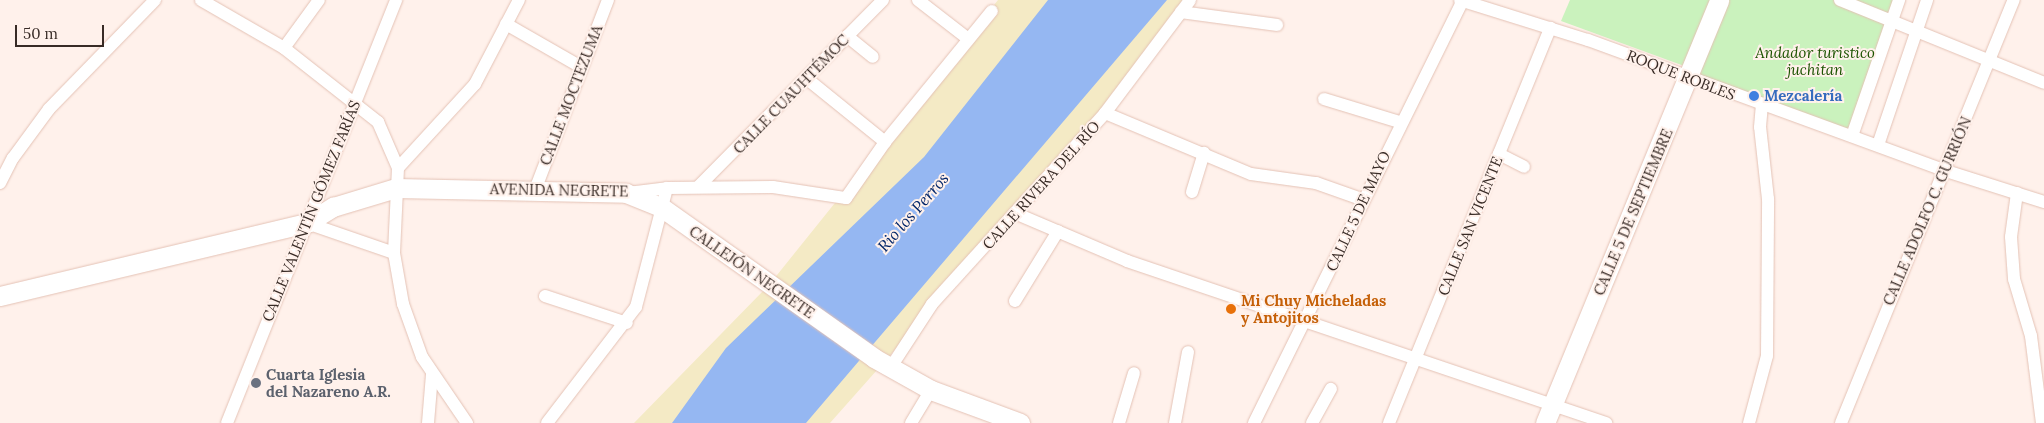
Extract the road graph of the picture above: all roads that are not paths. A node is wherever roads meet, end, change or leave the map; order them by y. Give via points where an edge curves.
1 (155, 0) edge
2 (201, 0) edge
3 (319, 0) edge
4 (396, 0) edge
5 (519, 0) edge
6 (608, 0) edge
7 (882, 0) edge
8 (918, 0) edge
9 (1190, 0) edge
10 (1462, 0) edge
11 (1719, 0) edge
12 (1840, 0) edge
13 (1899, 0) edge
14 (1927, 0) edge
15 (2014, 0) edge
16 (992, 10) dead end
17 (1181, 12) junction
18 (1892, 23) junction
19 (506, 24) junction
20 (1277, 25) dead end
21 (1550, 28) junction
22 (1917, 33) junction
23 (847, 36) junction
24 (967, 38) junction
25 (284, 48) junction
26 (872, 57) dead end
27 (1990, 61) junction
28 (580, 67) junction
29 (806, 78) junction
30 (1690, 78) junction
31 (2044, 83) edge
32 (1324, 99) dead end
33 (355, 100) junction
34 (1762, 105) junction
35 (1106, 113) junction
36 (1400, 122) junction
37 (1852, 136) junction
38 (884, 142) junction
39 (1878, 145) junction
40 (1204, 153) junction
41 (1499, 154) junction
42 (1524, 167) dead end
43 (398, 168) junction
44 (1943, 170) junction
45 (0, 183) edge
46 (698, 187) junction
47 (396, 188) junction
48 (668, 188) junction
49 (535, 190) junction
50 (1192, 192) dead end
51 (626, 193) junction
52 (2017, 193) junction
53 (1364, 200) junction
54 (2044, 202) edge
55 (661, 207) junction
56 (1018, 214) junction
57 (307, 223) junction
58 (1058, 231) junction
59 (394, 253) junction
60 (0, 296) edge
61 (545, 296) dead end
62 (1015, 301) dead end
63 (1306, 320) junction
64 (627, 323) junction
65 (1188, 352) dead end
66 (1416, 357) junction
67 (891, 368) junction
68 (1134, 373) dead end
69 (432, 374) junction
70 (1330, 389) dead end
71 (931, 390) junction
72 (1553, 405) junction
73 (227, 423) edge
74 (428, 423) edge
75 (467, 423) edge
76 (547, 423) edge
77 (912, 423) edge
78 (1020, 423) edge
79 (1119, 423) edge
80 (1175, 423) edge
81 (1254, 423) edge
82 (1312, 423) edge
83 (1389, 423) edge
84 (1545, 423) edge
85 (1606, 423) edge
86 (1749, 423) edge
87 (1841, 423) edge
88 (2042, 423) edge

1 - 45 street via 49,109 13,158
2 - 25 street
3 - 25 street
4 - 33 street, CALLE VALENTÍN GÓMEZ FARÍAS
5 - 19 street
6 - 28 street, CALLE MOCTEZUMA
7 - 23 street, CALLE CUAUHTÉMOC
8 - 24 street
9 - 17 street, CALLE RIVERA DEL RÍO
10 - 21 street, ROQUE ROBLES
10 - 36 street, CALLE 5 DE MAYO
11 - 30 main road, CALLE 5 DE SEPTIEMBRE
12 - 18 street
13 - 18 street
14 - 22 street
15 - 27 street, CALLE ADOLFO C. GURRIÓN
16 - 24 street
17 - 20 street
17 - 35 street, CALLE RIVERA DEL RÍO
18 - 22 street
18 - 37 street
19 - 28 street
19 - 43 street via 475,84
21 - 30 street, ROQUE ROBLES
21 - 41 street, CALLE SAN VICENTE
22 - 27 street
22 - 39 street
23 - 26 street
23 - 29 street, CALLE CUAUHTÉMOC
24 - 38 street
25 - 33 street
27 - 31 street
27 - 44 street, CALLE ADOLFO C. GURRIÓN
28 - 49 street, CALLE MOCTEZUMA
29 - 38 street
29 - 46 street, CALLE CUAUHTÉMOC
30 - 34 street, ROQUE ROBLES
30 - 72 main road, CALLE 5 DE SEPTIEMBRE
32 - 36 street
33 - 43 street via 378,122
33 - 57 street, CALLE VALENTÍN GÓMEZ FARÍAS
34 - 37 street, ROQUE ROBLES
34 - 86 street via 1760,127 1768,199 1767,356
35 - 40 street
35 - 56 street, CALLE RIVERA DEL RÍO
36 - 53 street, CALLE 5 DE MAYO
37 - 39 street, ROQUE ROBLES
38 - 46 street, AVENIDA NEGRETE via 846,198 773,187
39 - 44 street, ROQUE ROBLES
40 - 50 street
40 - 53 street via 1251,174 1316,183
41 - 42 street
41 - 66 street, CALLE SAN VICENTE
43 - 47 street
44 - 52 street, ROQUE ROBLES
44 - 87 street, CALLE ADOLFO C. GURRIÓN
46 - 48 street, AVENIDA NEGRETE
47 - 49 main road, AVENIDA NEGRETE
47 - 57 main road, AVENIDA NEGRETE via 333,207
47 - 59 street
48 - 51 street, AVENIDA NEGRETE
48 - 55 street
49 - 51 main road, AVENIDA NEGRETE
51 - 55 main road, CALLEJÓN NEGRETE
52 - 54 street, ROQUE ROBLES
52 - 88 street via 2011,237 2014,279 2031,336
53 - 63 street, CALLE 5 DE MAYO
55 - 64 street via 641,293
55 - 67 main road, CALLEJÓN NEGRETE
56 - 58 street
56 - 67 street, CALLE RIVERA DEL RÍO via 932,304
57 - 59 street
57 - 60 main road, AVENIDA NEGRETE
57 - 73 street, CALLE VALENTÍN GÓMEZ FARÍAS
58 - 62 street
58 - 63 street via 1127,261
59 - 69 street via 409,326
61 - 64 street
63 - 66 street
63 - 81 street, CALLE 5 DE MAYO
64 - 76 street
65 - 80 street
66 - 72 street
66 - 83 street, CALLE SAN VICENTE
67 - 71 main road, CALLEJÓN NEGRETE
68 - 79 street
69 - 74 street
69 - 75 street
70 - 82 street
71 - 77 street
71 - 78 main road, CALLEJÓN NEGRETE
72 - 84 main road, CALLE 5 DE SEPTIEMBRE
72 - 85 street

